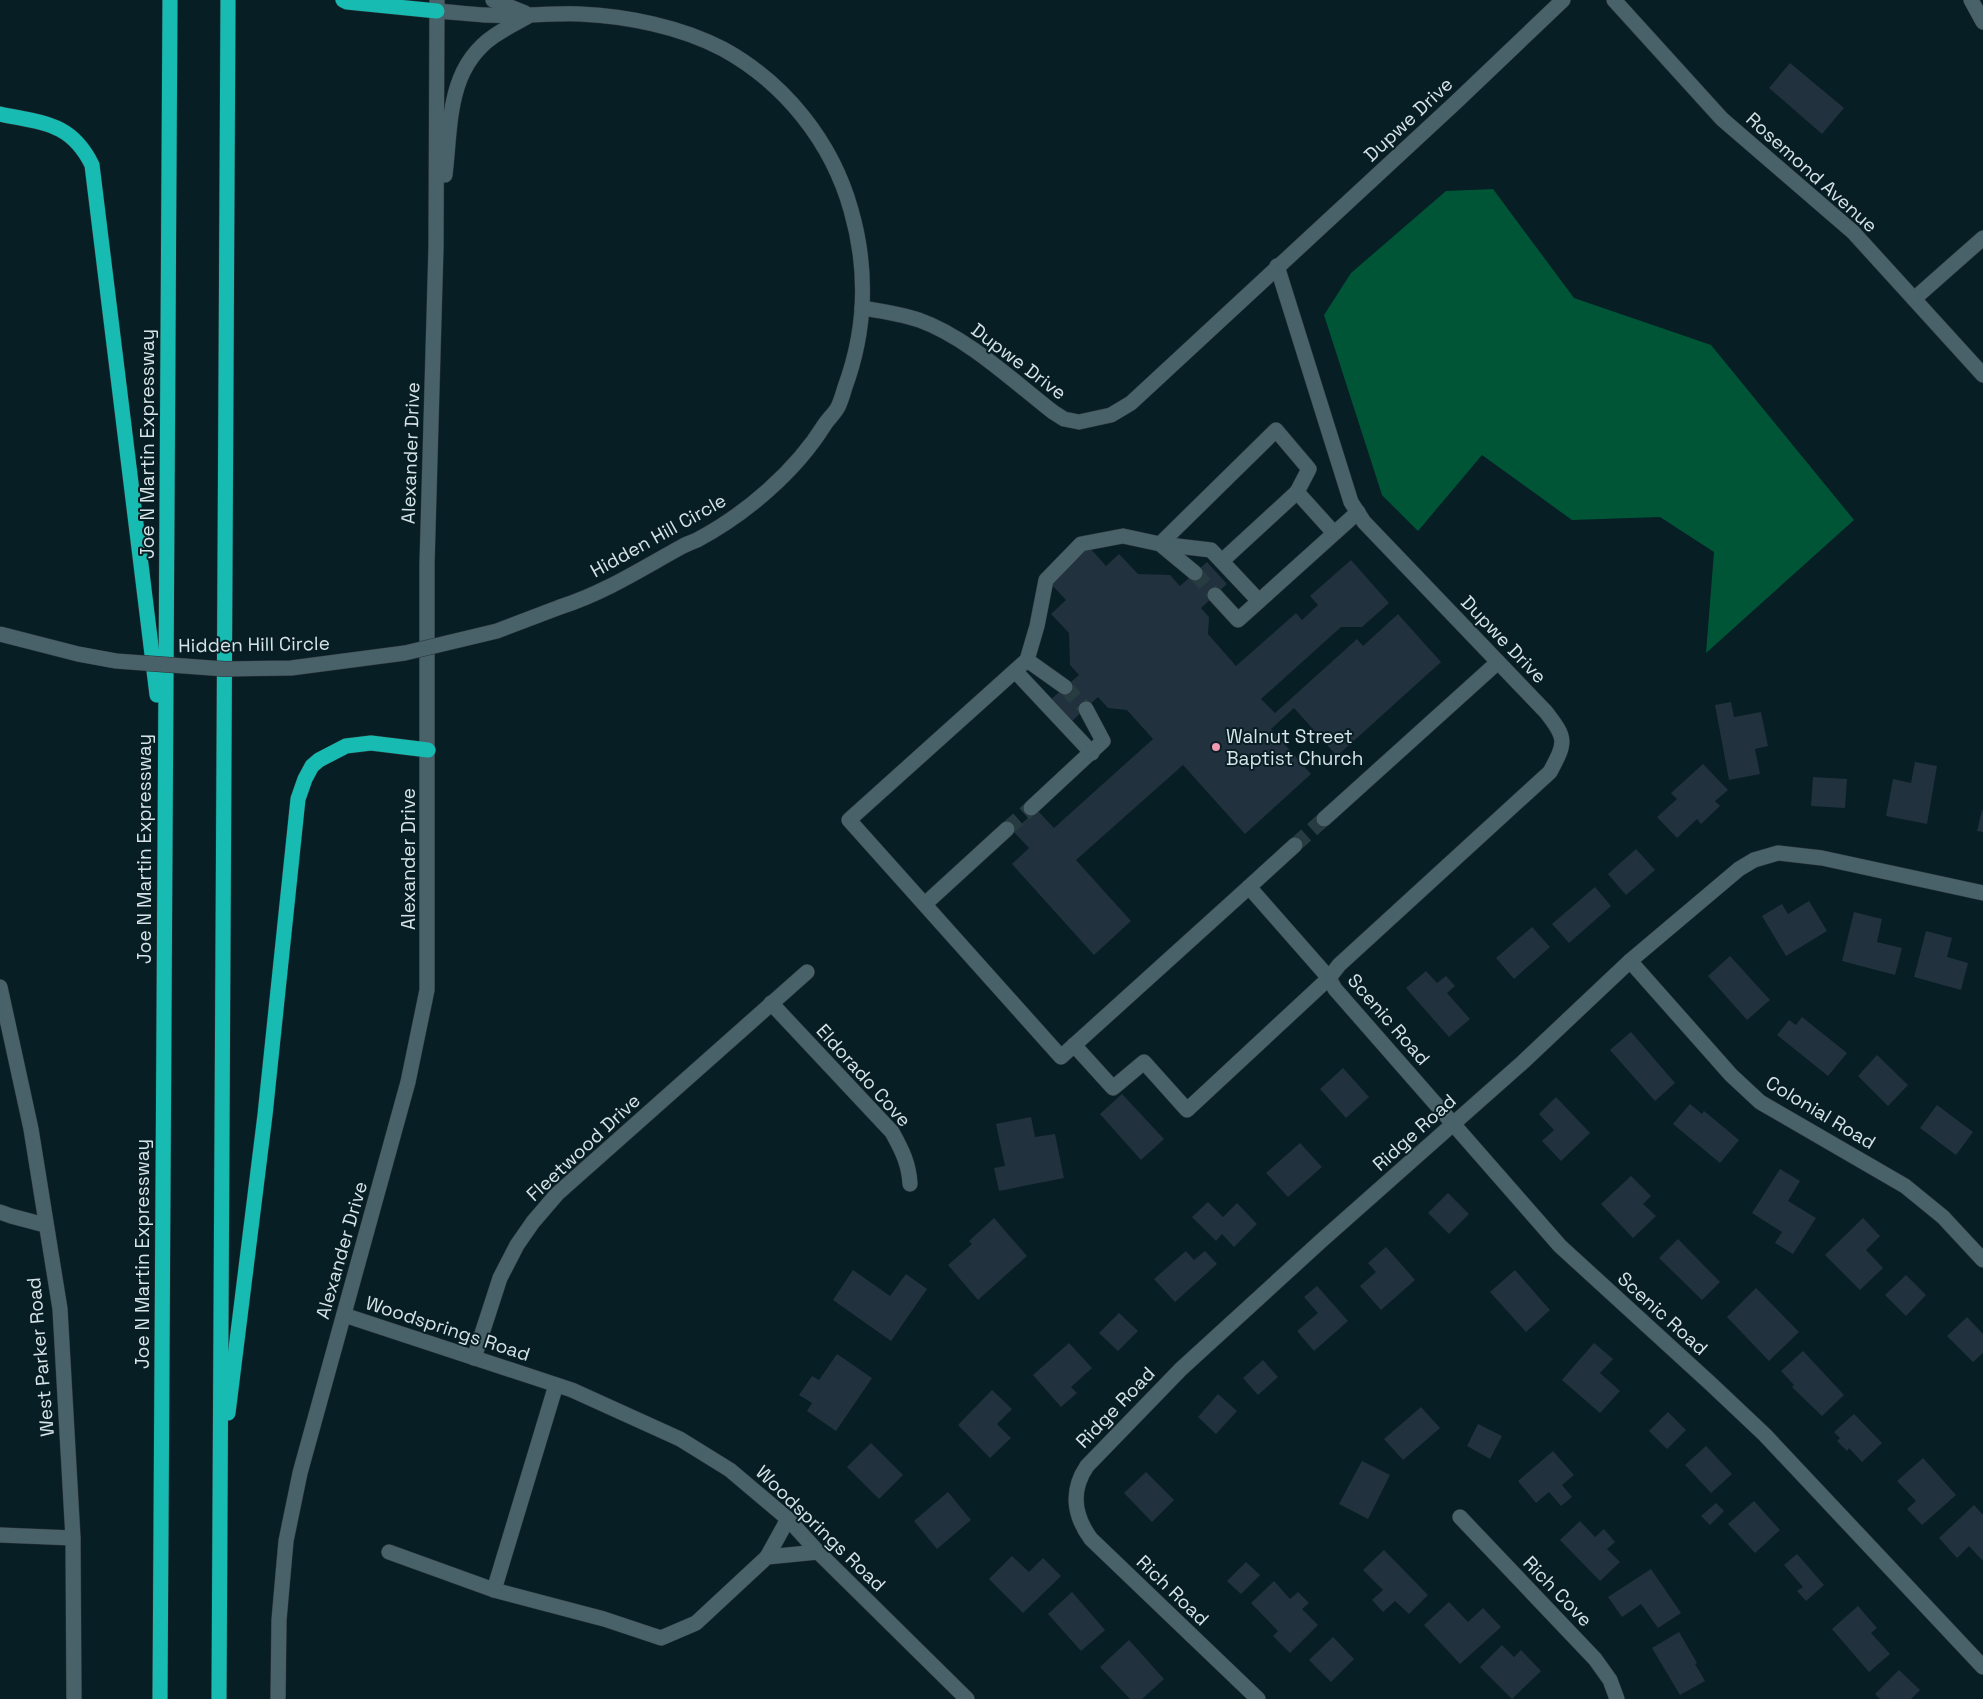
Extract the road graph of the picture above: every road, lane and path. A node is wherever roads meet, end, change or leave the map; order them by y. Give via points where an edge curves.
1 (170, 0) edge
2 (228, 0) edge
3 (343, 0) edge
4 (494, 0) edge
5 (1563, 0) edge
6 (1614, 0) edge
7 (1971, 0) edge
8 (437, 5) edge
9 (531, 15) junction
10 (1983, 22) edge
11 (0, 114) edge
12 (1983, 238) edge
13 (436, 247) junction
14 (1277, 266) junction
15 (1914, 299) junction
16 (862, 308) junction
17 (1983, 376) edge
18 (1297, 492) junction
19 (1358, 512) junction
20 (1334, 533) junction
21 (1160, 544) junction
22 (1222, 561) junction
23 (1196, 573) tunnel mouth
24 (1215, 594) tunnel mouth
25 (1259, 601) junction
26 (0, 634) edge
27 (1028, 660) junction
28 (1498, 662) junction
29 (1016, 672) junction
30 (1065, 687) tunnel mouth
31 (1086, 709) tunnel mouth
32 (428, 750) junction
33 (1092, 753) junction
34 (164, 757) junction
35 (1031, 808) tunnel mouth
36 (1324, 819) tunnel mouth
37 (1007, 829) tunnel mouth
38 (1295, 845) tunnel mouth
39 (1249, 887) junction
40 (1983, 893) edge
41 (925, 904) junction
42 (1630, 961) junction
43 (807, 972) dead end
44 (1328, 978) junction
45 (0, 987) edge
46 (771, 1002) junction
47 (1074, 1046) junction
48 (1453, 1124) junction
49 (910, 1184) dead end
50 (0, 1212) edge
51 (45, 1225) junction
52 (1983, 1260) edge
53 (344, 1315) junction
54 (474, 1358) junction
55 (556, 1385) junction
56 (219, 1489) junction
57 (1076, 1501) joint
58 (1460, 1517) dead end
59 (788, 1519) junction
60 (0, 1535) edge
61 (73, 1538) junction
62 (389, 1552) dead end
63 (818, 1552) junction
64 (766, 1557) junction
65 (494, 1590) junction
66 (1983, 1667) edge
67 (74, 1699) edge
68 (160, 1699) edge
69 (219, 1699) edge
70 (278, 1699) edge
71 (967, 1699) edge
72 (1258, 1699) edge
73 (1617, 1699) edge

1 - 34 highway, Joe N Martin Expressway
2 - 56 highway
3 - 8 highway
4 - 9 street
5 - 14 street, Dupwe Drive
6 - 15 street, Rosemond Avenue via 1722,119 1853,232
7 - 10 street
8 - 9 street, Hidden Hill Circle via 485,15
8 - 13 street, Alexander Drive
9 - 13 street via 482,46 456,85
9 - 16 street, Hidden Hill Circle via 581,14 661,26 721,48 776,86 800,112 840,178 855,225 862,262
11 - 34 highway via 57,126 75,138 92,165
12 - 15 street
13 - 32 street, Alexander Drive via 427,564
14 - 16 street, Dupwe Drive via 1130,403 1111,416 1079,422 1064,419 1053,412 964,343 944,332 920,320
14 - 19 street, Dupwe Drive via 1346,492
15 - 17 street, Rosemond Avenue
16 - 26 street, Hidden Hill Circle, bridge via 853,365 838,408 777,482 746,508 697,540 579,601 497,631 414,651 291,668 225,669 116,662
18 - 20 street
18 - 21 street via 1309,469 1276,430
18 - 22 street
19 - 20 street
19 - 28 street, Dupwe Drive
20 - 25 street
21 - 22 street via 1211,550
21 - 23 street
21 - 27 street via 1123,536 1082,544 1046,580
22 - 25 street
24 - 25 street via 1238,620
27 - 29 street
27 - 30 street
28 - 36 street
28 - 44 street, Dupwe Drive via 1546,712 1562,736 1562,749 1550,772
29 - 33 street
29 - 41 street via 849,820
31 - 33 street via 1103,741
32 - 53 street, Alexander Drive via 427,990 408,1082
32 - 56 highway via 371,742 346,746 312,766 298,799 265,1115
33 - 35 street
34 - 68 highway, Joe N Martin Expressway
37 - 41 street
38 - 39 street
39 - 44 street, Scenic Road
39 - 47 street
40 - 42 street, Ridge Road via 1822,858 1778,853 1738,869
41 - 47 street via 1061,1057
42 - 48 street, Ridge Road
42 - 52 street, Colonial Road via 1731,1075 1760,1102 1905,1186 1943,1217
43 - 46 street, Fleetwood Drive
44 - 47 street, Dupwe Drive via 1186,1110 1144,1062 1113,1088
44 - 48 street, Scenic Road
45 - 51 street, West Parker Road via 31,1129
46 - 49 street, Eldorado Cove via 892,1132 909,1168
46 - 54 street, Fleetwood Drive via 557,1194 532,1222 500,1278
48 - 57 street, Ridge Road via 1181,1369 1086,1466 1077,1486
48 - 66 street, Scenic Road via 1560,1246 1764,1435
50 - 51 street
51 - 61 street, West Parker Road via 60,1309
53 - 54 street, Woodsprings Road
53 - 70 street, Alexander Drive via 300,1473 286,1542 279,1620
54 - 55 street, Woodsprings Road
55 - 59 street, Woodsprings Road via 680,1439 730,1470
55 - 65 street
56 - 69 highway
57 - 72 street, Rich Road via 1078,1517 1091,1539
58 - 73 street, Rich Cove via 1595,1659 1610,1680
59 - 63 street, Woodsprings Road
59 - 64 street
60 - 61 street
61 - 67 street, West Parker Road
62 - 65 street
63 - 64 street
63 - 71 street, Woodsprings Road
64 - 65 street via 696,1623 661,1638 604,1619

